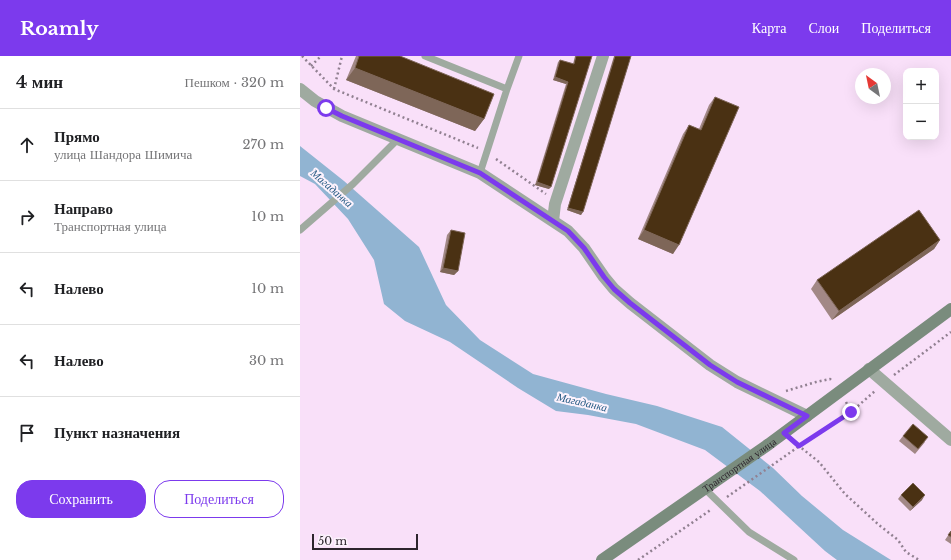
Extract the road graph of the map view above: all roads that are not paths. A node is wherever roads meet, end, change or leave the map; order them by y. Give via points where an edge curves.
1 (425, 56) edge
2 (518, 56) edge
3 (603, 56) edge
4 (300, 89) edge
5 (507, 89) junction
6 (398, 139) junction
7 (480, 173) junction
8 (553, 221) junction
9 (300, 230) edge
10 (951, 308) edge
11 (869, 369) junction
12 (807, 416) junction
13 (951, 440) edge
14 (705, 489) junction
15 (602, 560) edge
16 (794, 560) edge

1 - 5 lane
2 - 5 lane
3 - 8 street via 556,204
4 - 6 street via 314,101 342,116
5 - 7 lane
6 - 7 street
6 - 9 lane via 353,184
7 - 8 street
8 - 12 street via 576,239 604,277 625,298 704,360 724,375
10 - 11 main road, Транспортная улица
11 - 12 main road, Транспортная улица
11 - 13 street
12 - 14 main road, Транспортная улица
14 - 15 main road, Транспортная улица
14 - 16 lane via 749,532

